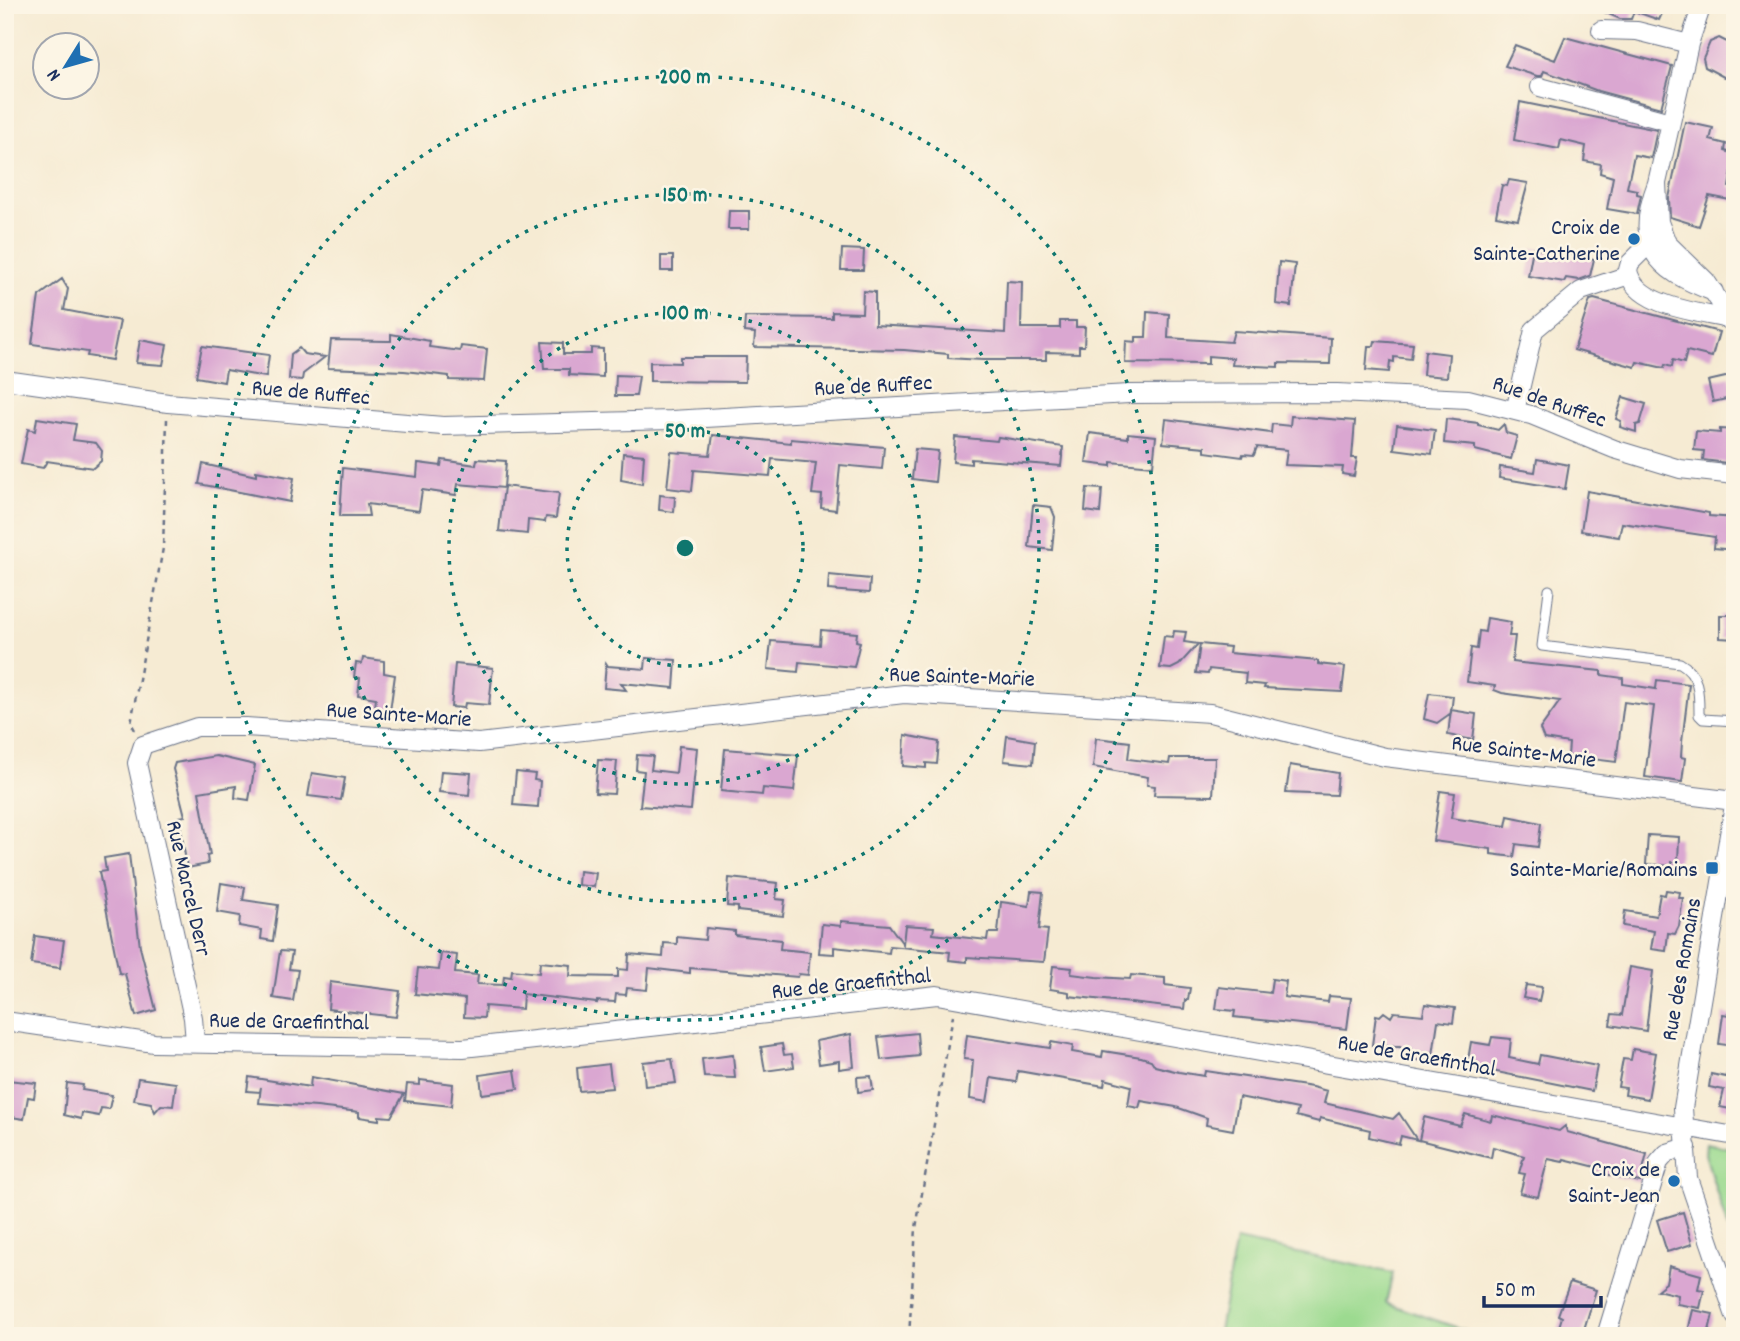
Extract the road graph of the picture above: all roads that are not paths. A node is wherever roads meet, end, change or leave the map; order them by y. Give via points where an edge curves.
1 (1703, 6) edge
2 (1601, 30) dead end
3 (1689, 44) junction
4 (1540, 87) dead end
5 (1670, 122) junction
6 (1657, 183) junction
7 (1648, 245) junction
8 (1629, 275) junction
9 (1714, 292) junction
10 (1732, 316) edge
11 (5, 380) edge
12 (1515, 411) junction
13 (1735, 475) edge
14 (1549, 590) dead end
15 (1735, 721) edge
16 (144, 745) joint
17 (1735, 800) edge
18 (5, 1021) edge
19 (195, 1042) junction
20 (1683, 1126) junction
21 (1735, 1136) edge
22 (1687, 1147) junction
23 (1735, 1316) edge
24 (1606, 1336) edge

1 - 3 street
2 - 3 street via 1637,31
3 - 5 street
4 - 5 street
5 - 6 street
6 - 7 street via 1646,220
6 - 9 street via 1659,222 1667,243
7 - 8 street via 1630,263
7 - 9 street via 1660,263
8 - 10 street via 1638,292 1653,300
8 - 12 street via 1581,291 1534,330
9 - 10 street
11 - 12 street, Rue de Ruffec via 168,403 443,426 671,420 1129,394 1468,398
12 - 13 street, Rue de Ruffec via 1680,469
14 - 15 lane via 1542,646 1680,663 1696,678 1699,715
16 - 17 street, Rue Sainte-Marie via 197,727 478,743 904,694 1210,713 1385,757
16 - 19 street, Rue Marcel Derr via 137,763
17 - 20 street, Rue des Romains via 1685,1087
18 - 19 street, Rue de Graefinthal via 154,1043
19 - 20 street, Rue de Graefinthal via 463,1048 937,995
20 - 21 street, Rue de Graefinthal
20 - 22 street, Rue des Romains
22 - 23 street, Rue des Romains via 1688,1178
22 - 24 street via 1667,1153 1659,1162

